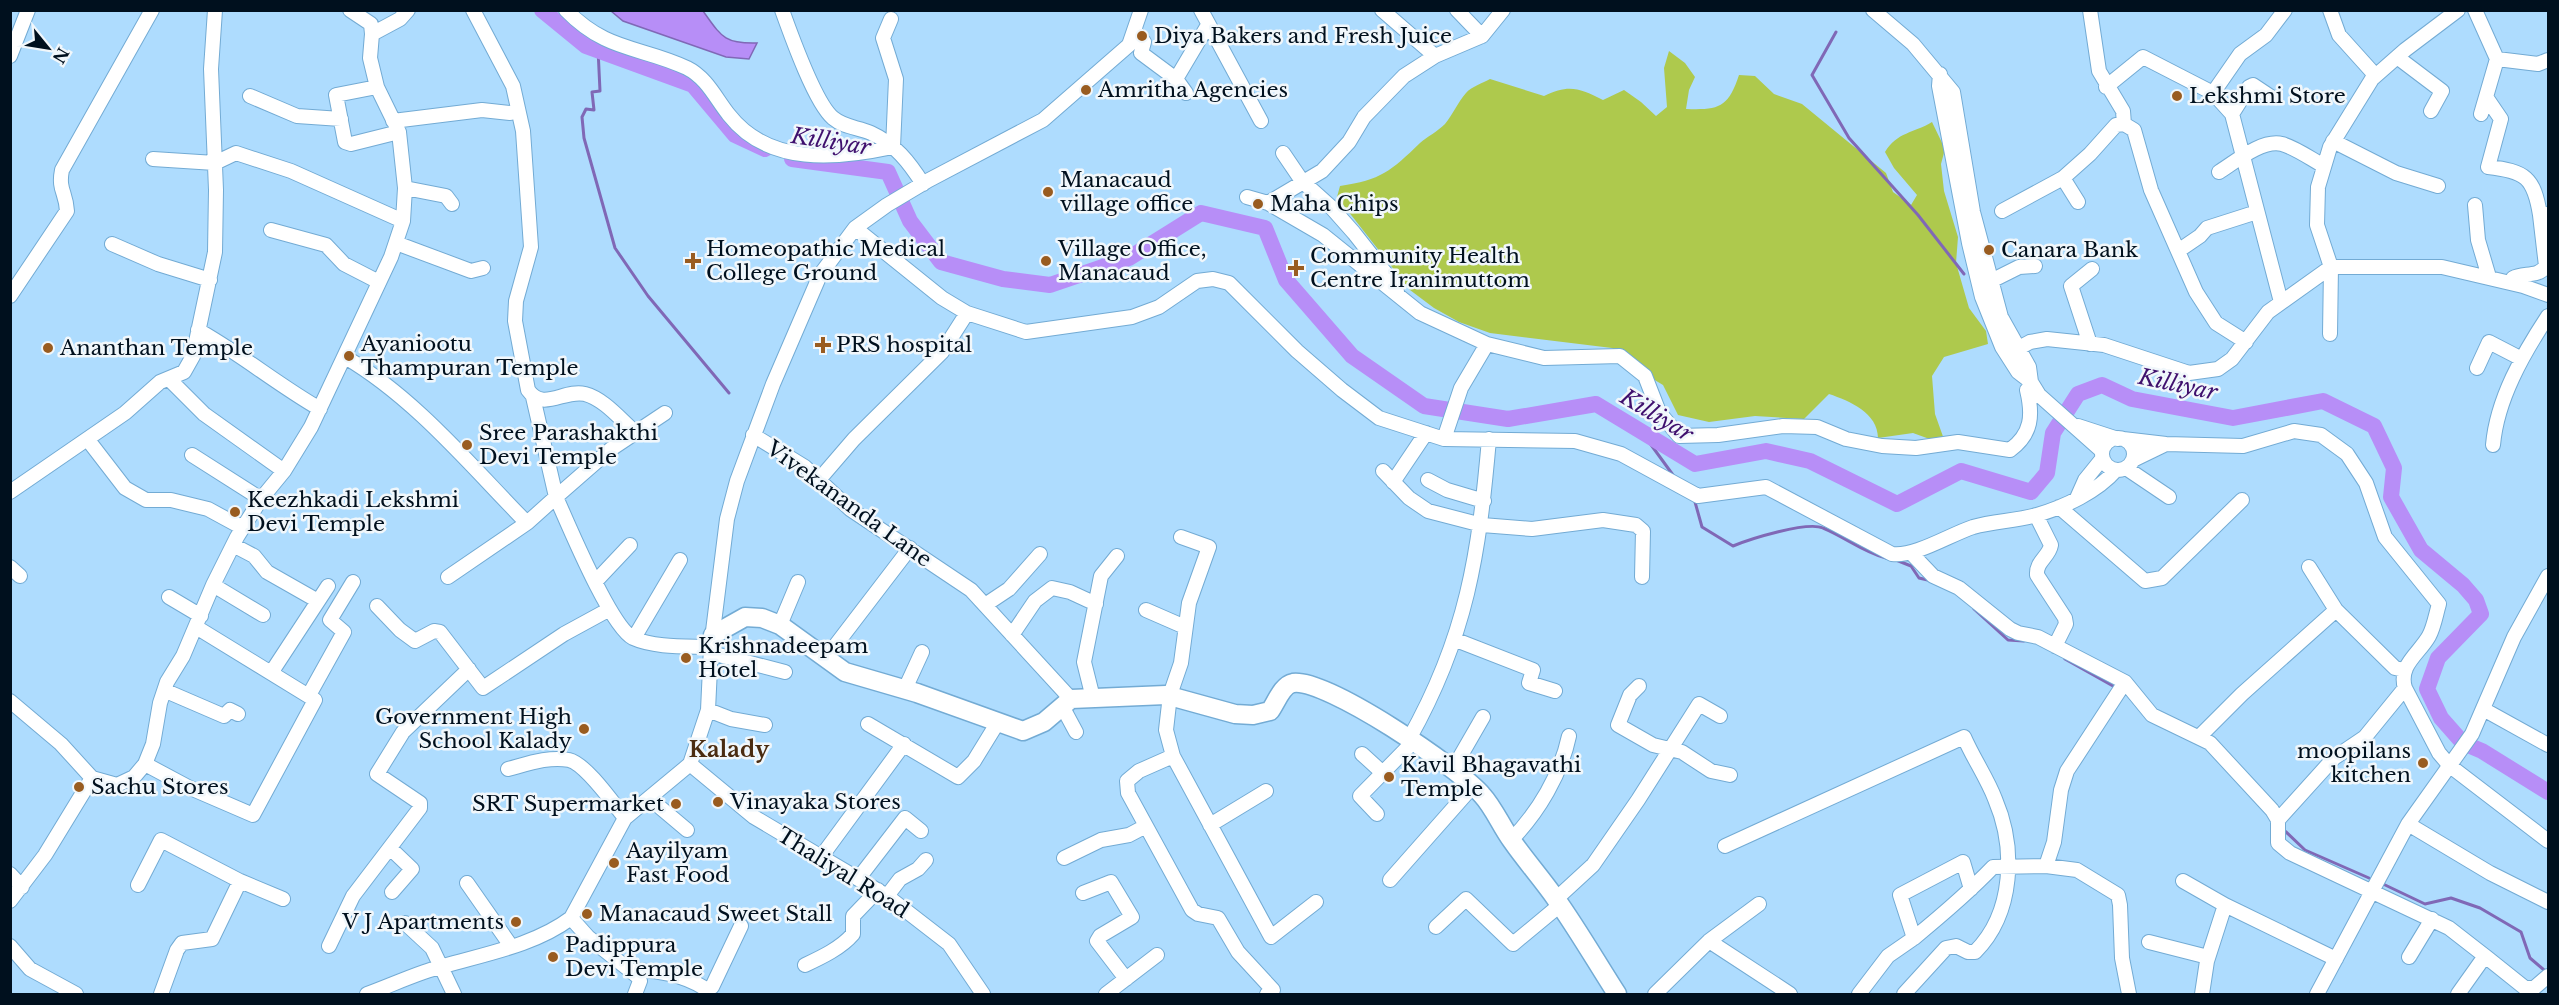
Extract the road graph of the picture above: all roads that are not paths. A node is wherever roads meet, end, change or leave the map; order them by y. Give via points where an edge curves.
1 (28, 10) edge
2 (152, 10) edge
3 (215, 10) edge
4 (350, 10) edge
5 (408, 10) edge
6 (473, 10) edge
7 (566, 10) edge
8 (782, 10) edge
9 (1141, 10) edge
10 (1201, 10) edge
11 (1382, 10) edge
12 (1458, 10) edge
13 (1503, 10) edge
14 (1873, 10) edge
15 (2090, 10) edge
16 (2285, 10) edge
17 (2330, 10) edge
18 (2458, 10) edge
19 (2475, 10) edge
20 (891, 19) dead end
21 (1208, 25) junction
22 (1135, 31) junction
23 (372, 34) junction
24 (1482, 36) junction
25 (10, 56) edge
26 (1435, 56) junction
27 (2397, 57) junction
28 (2497, 59) junction
29 (2548, 60) edge
30 (1940, 74) junction
31 (2375, 75) junction
32 (1176, 79) junction
33 (376, 87) junction
34 (2106, 87) junction
35 (1186, 93) dead end
36 (2213, 93) junction
37 (250, 96) dead end
38 (2271, 97) dead end
39 (2486, 98) junction
40 (2431, 111) dead end
41 (510, 113) dead end
42 (2232, 114) junction
43 (2481, 114) dead end
44 (341, 119) junction
45 (1261, 121) dead end
46 (2124, 124) junction
47 (396, 127) junction
48 (2333, 141) junction
49 (893, 147) junction
50 (1283, 153) dead end
51 (2242, 157) junction
52 (153, 159) dead end
53 (215, 163) junction
54 (2324, 166) junction
55 (2219, 172) dead end
56 (2063, 178) junction
57 (1302, 181) junction
58 (920, 186) junction
59 (2438, 186) dead end
60 (405, 188) junction
61 (1247, 197) dead end
62 (1268, 202) junction
63 (2078, 202) dead end
64 (452, 204) dead end
65 (2475, 205) dead end
66 (2002, 211) dead end
67 (2257, 212) junction
68 (2544, 214) edge
69 (403, 221) junction
70 (855, 228) junction
71 (271, 230) dead end
72 (396, 243) junction
73 (112, 244) dead end
74 (2178, 251) junction
75 (2035, 266) dead end
76 (2331, 267) junction
77 (483, 268) dead end
78 (2092, 269) dead end
79 (2489, 278) junction
80 (210, 280) junction
81 (1991, 281) junction
82 (379, 282) junction
83 (2511, 283) junction
84 (2548, 295) edge
85 (10, 296) edge
86 (1399, 297) junction
87 (2281, 302) junction
88 (967, 313) junction
89 (2548, 316) edge
90 (198, 330) junction
91 (2330, 334) dead end
92 (2246, 342) junction
93 (1487, 344) junction
94 (2090, 344) junction
95 (2017, 349) junction
96 (345, 357) junction
97 (2523, 357) junction
98 (2477, 368) dead end
99 (169, 379) junction
100 (2035, 387) junction
101 (533, 397) junction
102 (320, 409) junction
103 (665, 412) dead end
104 (2071, 422) junction
105 (635, 432) junction
106 (1426, 433) junction
107 (753, 435) junction
108 (1444, 439) junction
109 (1489, 439) junction
110 (2120, 439) junction
111 (88, 440) junction
112 (2166, 444) junction
113 (2493, 445) dead end
114 (192, 455) dead end
115 (2102, 455) junction
116 (2125, 466) junction
117 (284, 471) junction
118 (1383, 471) dead end
119 (1428, 480) dead end
120 (817, 482) junction
121 (1394, 482) junction
122 (10, 492) edge
123 (556, 497) junction
124 (2169, 497) dead end
125 (2077, 498) junction
126 (261, 499) junction
127 (2242, 500) dead end
128 (1484, 501) junction
129 (2059, 507) junction
130 (2036, 515) junction
131 (527, 523) junction
132 (1482, 525) junction
133 (243, 528) junction
134 (1181, 537) dead end
135 (233, 545) junction
136 (630, 545) dead end
137 (910, 548) junction
138 (1040, 554) dead end
139 (1912, 554) junction
140 (1117, 556) dead end
141 (680, 560) dead end
142 (2309, 567) dead end
143 (2548, 576) edge
144 (448, 577) dead end
145 (1642, 577) dead end
146 (596, 581) junction
147 (353, 582) dead end
148 (798, 582) dead end
149 (213, 585) junction
150 (328, 586) dead end
151 (169, 597) dead end
152 (318, 601) junction
153 (1096, 604) junction
154 (985, 605) junction
155 (377, 606) dead end
156 (608, 610) junction
157 (1146, 610) dead end
158 (2336, 610) junction
159 (263, 615) dead end
160 (198, 622) junction
161 (780, 625) junction
162 (1185, 627) junction
163 (1012, 635) junction
164 (634, 638) junction
165 (1456, 640) junction
166 (712, 645) junction
167 (2055, 646) junction
168 (922, 652) dead end
169 (825, 659) junction
170 (470, 669) junction
171 (2404, 670) junction
172 (785, 672) dead end
173 (271, 673) junction
174 (2125, 682) junction
175 (1639, 686) dead end
176 (2405, 688) junction
177 (904, 689) junction
178 (166, 691) junction
179 (1555, 691) dead end
180 (309, 695) junction
181 (1170, 695) junction
182 (1093, 698) junction
183 (10, 700) edge
184 (1066, 703) junction
185 (2483, 709) junction
186 (708, 710) junction
187 (238, 714) dead end
188 (1720, 716) dead end
189 (1483, 717) dead end
190 (999, 722) junction
191 (765, 724) dead end
192 (867, 724) dead end
193 (1076, 732) dead end
194 (1569, 736) dead end
195 (2199, 737) junction
196 (1411, 740) junction
197 (904, 744) junction
198 (2548, 745) edge
199 (1669, 748) junction
200 (1362, 754) dead end
201 (1173, 756) junction
202 (145, 764) junction
203 (690, 764) junction
204 (2451, 766) junction
205 (508, 769) dead end
206 (1453, 769) junction
207 (1384, 774) junction
208 (1730, 776) dead end
209 (92, 778) junction
210 (1473, 786) junction
211 (1266, 790) dead end
212 (649, 798) junction
213 (1377, 814) dead end
214 (625, 818) junction
215 (2278, 820) junction
216 (2408, 824) junction
217 (1210, 825) junction
218 (1146, 826) junction
219 (687, 830) dead end
220 (921, 831) dead end
221 (1511, 840) junction
222 (2548, 841) edge
223 (1725, 846) dead end
224 (390, 848) junction
225 (821, 857) junction
226 (1064, 858) dead end
227 (926, 860) dead end
228 (2008, 866) junction
229 (2046, 866) junction
230 (10, 874) edge
231 (858, 879) junction
232 (1390, 880) dead end
233 (240, 881) junction
234 (2183, 881) dead end
235 (467, 883) dead end
236 (138, 885) dead end
237 (22, 887) junction
238 (1971, 889) junction
239 (392, 892) dead end
240 (1083, 892) dead end
241 (2371, 892) junction
242 (882, 893) junction
243 (283, 899) dead end
244 (10, 901) edge
245 (1316, 902) dead end
246 (1558, 902) junction
247 (2548, 902) edge
248 (1759, 904) dead end
249 (2225, 905) junction
250 (571, 918) junction
251 (2432, 920) junction
252 (405, 923) dead end
253 (741, 926) dead end
254 (1436, 927) dead end
255 (1914, 938) junction
256 (1709, 942) junction
257 (2149, 942) dead end
258 (10, 945) edge
259 (328, 946) dead end
260 (511, 946) junction
261 (1157, 955) dead end
262 (2485, 956) junction
263 (2208, 957) junction
264 (2409, 957) dead end
265 (2336, 958) junction
266 (805, 965) dead end
267 (440, 967) junction
268 (630, 970) junction
269 (2548, 976) edge
270 (1126, 979) junction
271 (980, 993) edge
272 (76, 994) edge
273 (161, 994) edge
274 (367, 994) edge
275 (454, 994) edge
276 (635, 994) edge
277 (1106, 994) edge
278 (1267, 994) edge
279 (1617, 994) edge
280 (1655, 994) edge
281 (1790, 994) edge
282 (1859, 994) edge
283 (1904, 994) edge
284 (2128, 994) edge
285 (2202, 994) edge
286 (2317, 994) edge
287 (2458, 994) edge

1 - 25 street
2 - 85 street via 62,170 59,185 67,199 67,211
3 - 53 street via 211,69
4 - 23 street via 372,24
5 - 23 street via 400,19
6 - 101 street via 513,86 524,131 531,247 516,301 515,321 528,390
7 - 49 street via 582,27 609,43 689,69 706,81 744,132 766,146 831,157
8 - 49 street via 805,70 830,116 842,125 870,132
9 - 22 street
10 - 21 street
11 - 26 street
12 - 24 street
13 - 24 street
14 - 30 street via 1913,44
15 - 34 street via 2099,71
16 - 36 street via 2266,35 2240,54
17 - 31 street via 2339,35
18 - 27 street
19 - 28 street
20 - 49 street via 883,38 896,79
21 - 32 street
21 - 45 street
22 - 32 street via 1144,42 1141,53
22 - 58 street via 1130,45 1043,120
23 - 33 street via 370,58
24 - 26 street
26 - 57 street via 1390,88 1335,158 1312,178
27 - 31 street
27 - 40 street via 2442,91
28 - 29 street via 2538,64
28 - 39 street
30 - 81 street via 1953,92 1973,212
30 - 100 street via 1957,190 1981,291 2002,347 2018,372
31 - 48 street
32 - 35 street
33 - 44 street via 336,95
33 - 47 street
34 - 36 street via 2144,57
34 - 46 street via 2123,111
36 - 42 street
37 - 44 street via 297,116
38 - 42 street via 2253,85
39 - 43 street
39 - 68 street via 2501,118 2488,166 2511,170 2530,180
41 - 47 street via 482,110
42 - 51 street
44 - 47 street via 345,142 351,144
46 - 56 street via 2111,130
46 - 74 street via 2134,130 2151,190
47 - 60 street
48 - 54 street
48 - 59 street via 2396,174
49 - 58 street via 904,155
50 - 57 street
51 - 54 street via 2279,143
51 - 55 street
51 - 67 street
52 - 53 street
53 - 69 street via 236,153 291,171
53 - 80 street via 215,252
54 - 76 street via 2318,187 2317,225
56 - 63 street
56 - 66 street
57 - 62 street
57 - 86 street via 1354,233 1391,280
58 - 70 street
60 - 64 street via 446,196
60 - 69 street
61 - 62 street
62 - 86 street via 1323,234
65 - 79 street via 2478,240
67 - 74 street via 2207,228
67 - 87 street
68 - 83 street via 2546,266 2537,273 2518,275
69 - 72 street
70 - 88 street via 942,298
70 - 107 street via 820,275
71 - 82 street via 326,245 344,264
72 - 77 street via 471,271
72 - 82 street
73 - 80 street
74 - 92 street via 2196,292 2216,323
75 - 81 street via 2019,267
76 - 79 street via 2442,267
76 - 87 street
76 - 91 street
78 - 94 street via 2071,286
79 - 83 street
80 - 90 street
81 - 95 street via 2001,317
82 - 96 street
83 - 84 street
86 - 93 street via 1420,313
87 - 92 street via 2268,312
88 - 106 street via 1026,332 1132,317 1159,307 1197,281 1229,283 1342,390 1379,418
88 - 120 street via 942,352 854,439
89 - 97 street
90 - 99 street via 188,366
90 - 102 street via 238,352
92 - 94 street via 2218,369 2189,374 2104,345
93 - 100 street via 1544,358 1620,356 1645,376 1659,412 1679,436 1783,426 1817,427 1846,439 1882,446 1916,448 1959,442 2010,450 2028,433 2031,421 2027,390
93 - 108 street via 1461,388
94 - 95 street via 2041,339
95 - 100 street via 2029,367
96 - 102 street
96 - 131 street via 434,427
97 - 98 street via 2488,342
97 - 113 street via 2495,425
99 - 111 street via 160,382
99 - 117 street via 204,414
100 - 104 street
101 - 105 street via 546,401 578,393 593,397
101 - 123 street
102 - 117 street
103 - 105 street
104 - 110 street
104 - 115 street
105 - 123 street
106 - 108 street
106 - 121 street
107 - 120 street, Vivekananda Lane via 805,467
107 - 166 street via 727,519
108 - 109 street
109 - 128 street
109 - 139 street via 1575,441 1621,454 1698,496 1766,487 1892,554
110 - 112 street
110 - 115 street via 2111,440
110 - 116 street via 2131,445
111 - 122 street
111 - 133 street via 125,488 146,500 171,500 208,509
112 - 116 street
112 - 171 street via 2243,446 2305,431 2321,435 2347,454 2366,483 2385,537 2439,604 2430,635
114 - 126 street
115 - 116 street via 2106,466
115 - 125 street
116 - 124 street
116 - 125 street
117 - 126 street
118 - 121 street
119 - 128 street
120 - 137 street, Vivekananda Lane
121 - 132 street via 1428,511
123 - 131 street
123 - 146 street
125 - 129 street
126 - 133 street
127 - 129 street via 2162,578 2145,581
128 - 132 street
129 - 130 street
130 - 139 street via 1975,527 1932,542
130 - 167 street via 2051,545 2039,562 2037,575 2066,624
131 - 144 street
132 - 145 street via 1532,529 1604,520 1636,525 1642,531
132 - 165 street
133 - 135 street
134 - 162 street via 1209,547 1189,603
135 - 149 street
135 - 152 street via 254,556 267,572
136 - 146 street
137 - 154 street, Vivekananda Lane via 971,590
137 - 169 street
138 - 154 street via 1009,589
139 - 167 street via 1933,576 1959,588 2010,629
140 - 153 street via 1101,576
141 - 164 street
142 - 158 street
143 - 185 street via 2514,637
146 - 156 street
147 - 180 street via 330,620 344,632
148 - 161 street
149 - 159 street
149 - 160 street
150 - 152 street
151 - 160 street
152 - 173 street
153 - 163 street via 1052,588 1035,601
153 - 182 street via 1084,662
154 - 163 street, Vivekananda Lane
155 - 170 street via 415,640 440,632
156 - 164 street
156 - 170 street via 483,688
157 - 162 street
158 - 171 street via 2395,668
158 - 195 street
160 - 173 street
160 - 178 street
161 - 166 main road via 745,617
161 - 169 main road
162 - 181 street via 1181,663
163 - 184 street, Vivekananda Lane
164 - 166 street
165 - 179 street via 1533,670 1529,683
165 - 196 street
166 - 172 street
166 - 186 street
167 - 174 street
168 - 177 street
169 - 177 main road via 845,672
170 - 224 street via 403,732 377,774 420,803 408,827
171 - 176 street
173 - 180 street
174 - 195 street via 2152,715
174 - 229 street via 2067,771
175 - 199 street via 1630,695 1618,725 1653,745
176 - 204 street via 2439,753
176 - 215 street via 2365,737 2334,758
177 - 190 main road
178 - 187 street via 224,716 230,710
178 - 202 street
180 - 202 street via 315,700 254,815
181 - 182 main road
181 - 196 main road via 1235,714 1253,715 1270,711 1285,687 1293,683 1344,700
181 - 201 street via 1166,730
182 - 184 main road
183 - 209 street via 61,744
184 - 190 main road via 1028,730
184 - 193 street, Vivekananda Lane
185 - 198 street
185 - 204 street
186 - 191 street via 731,719
186 - 203 street
188 - 199 street via 1699,704
189 - 206 street
190 - 197 street via 974,761 958,777
192 - 197 street
194 - 221 street via 1542,802
195 - 215 street via 2210,743
196 - 206 main road
196 - 207 street
197 - 225 street
199 - 208 street via 1711,771
199 - 246 street via 1593,865
200 - 207 street
201 - 217 street
201 - 218 street via 1139,771 1127,781 1128,793
202 - 209 street via 134,777 117,785
203 - 212 street
203 - 225 street, Thaliyal Road via 754,817
204 - 216 street
204 - 222 street
205 - 214 street via 548,759 570,760 581,767
206 - 210 main road
207 - 213 street via 1360,796
209 - 237 street
210 - 221 main road
210 - 232 street
211 - 217 street
212 - 214 street
212 - 219 street
214 - 250 street
215 - 241 street via 2278,843 2290,853
216 - 241 street
216 - 247 street
217 - 245 street via 1271,937
218 - 226 street via 1129,835 1101,840
218 - 278 street via 1192,910 1218,918 1238,952 1273,990
220 - 231 street via 905,818
221 - 246 main road
223 - 228 street via 1964,737 1996,799
224 - 239 street via 412,869
224 - 259 street via 353,896
225 - 231 street, Thaliyal Road
227 - 242 street
228 - 229 street
228 - 238 street via 1993,867
228 - 283 street via 2005,903 1982,945 1975,952 1956,946 1946,948
229 - 284 street via 2077,870 2118,895
230 - 237 street
231 - 242 street, Thaliyal Road
233 - 236 street via 161,840
233 - 243 street
233 - 273 street via 212,939 182,943 177,950
234 - 249 street
235 - 260 street
237 - 244 street
238 - 255 street
238 - 255 street via 1963,862 1900,895
240 - 270 street via 1111,882 1132,918 1097,941
241 - 251 street
241 - 265 street
242 - 266 street via 853,916 850,938
242 - 271 street, Thaliyal Road via 949,944
246 - 254 street via 1513,944 1466,899
246 - 279 main road
248 - 256 street
249 - 263 street
249 - 265 street
250 - 260 street via 559,927
250 - 268 street via 588,937
251 - 262 street
251 - 264 street
252 - 267 street via 432,948
253 - 268 street via 712,987 706,989 648,970
255 - 282 street via 1888,956
256 - 280 street
256 - 281 street
257 - 263 street
258 - 272 street via 30,969
260 - 267 street
261 - 270 street
262 - 269 street via 2525,988 2534,988
262 - 287 street
263 - 285 street
265 - 286 street
267 - 274 street
267 - 275 street
268 - 276 street via 640,981
270 - 277 street

